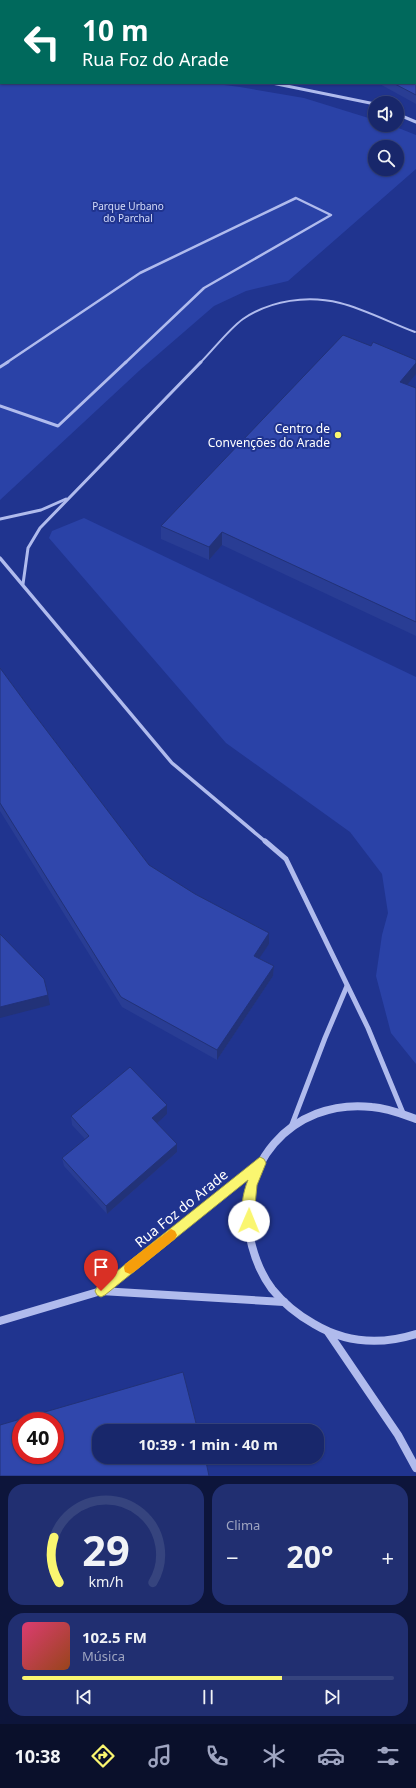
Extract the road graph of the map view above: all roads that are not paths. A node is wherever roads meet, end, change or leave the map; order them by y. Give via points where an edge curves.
1 (277, 84) edge
2 (368, 103) edge
3 (404, 117) edge
4 (416, 122) edge
5 (415, 332) dead end
6 (0, 367) edge
7 (0, 406) edge
8 (68, 498) junction
9 (0, 519) edge
10 (0, 558) edge
11 (22, 584) junction
12 (347, 986) junction
13 (403, 1113) junction
14 (416, 1119) edge
15 (290, 1128) junction
16 (260, 1163) junction
17 (101, 1291) junction
18 (284, 1302) junction
19 (0, 1321) edge
20 (328, 1332) junction
21 (416, 1334) edge
22 (416, 1468) edge

1 - 2 street
3 - 4 street
5 - 8 lane via 340,303 284,301 262,308 242,320
6 - 7 street via 140,273 296,198 331,215 204,288 58,426
8 - 9 lane via 41,510
8 - 11 lane via 40,528 28,548
10 - 11 street
11 - 12 street via 172,763 286,859
12 - 13 street via 368,1028
12 - 15 street
13 - 14 street
13 - 15 street via 379,1106 355,1105 332,1108 310,1116
15 - 16 street via 274,1143
16 - 17 street, Rua Foz do Arade
16 - 18 street via 251,1185 248,1209 249,1234 256,1258 268,1281
17 - 18 street, Rua Foz do Arade
17 - 19 street, Rua Foz do Arade
18 - 20 street via 304,1319
20 - 21 street via 354,1340 380,1341
20 - 22 street via 398,1435

